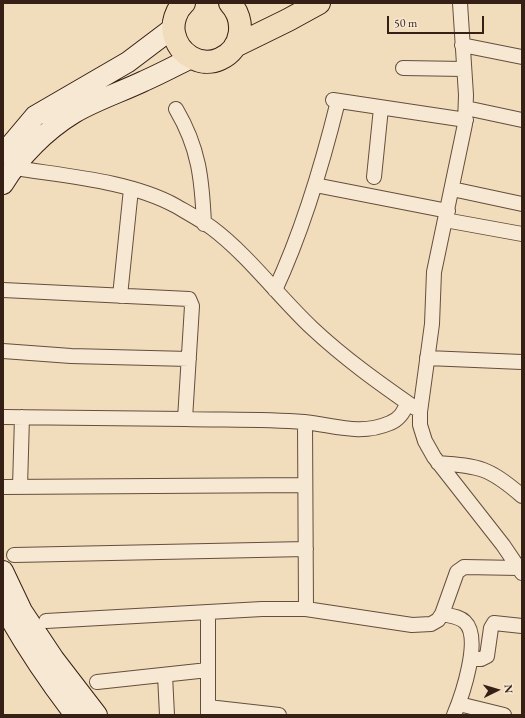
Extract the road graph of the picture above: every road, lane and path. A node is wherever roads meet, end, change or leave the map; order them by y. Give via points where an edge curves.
1 (230, 3) edge
2 (319, 3) edge
3 (460, 3) edge
4 (177, 12) edge
5 (462, 45) junction
6 (235, 46) junction
7 (522, 57) edge
8 (191, 58) junction
9 (403, 68) dead end
10 (464, 69) junction
11 (381, 108) junction
12 (176, 109) dead end
13 (466, 114) junction
14 (522, 120) edge
15 (9, 161) edge
16 (374, 177) dead end
17 (3, 184) edge
18 (315, 186) junction
19 (131, 189) junction
20 (452, 189) junction
21 (522, 204) edge
22 (446, 215) junction
23 (204, 224) junction
24 (522, 234) edge
25 (3, 290) edge
26 (275, 290) junction
27 (120, 296) junction
28 (3, 351) edge
29 (428, 358) junction
30 (189, 359) junction
31 (522, 362) edge
32 (407, 403) junction
33 (420, 412) junction
34 (3, 417) edge
35 (22, 417) junction
36 (185, 419) junction
37 (305, 422) junction
38 (438, 463) junction
39 (305, 486) junction
40 (3, 487) edge
41 (20, 487) junction
42 (522, 496) edge
43 (306, 549) junction
44 (14, 555) dead end
45 (520, 570) edge
46 (3, 571) edge
47 (3, 606) edge
48 (306, 609) junction
49 (208, 612) junction
50 (442, 614) junction
51 (46, 621) dead end
52 (522, 626) edge
53 (471, 659) junction
54 (208, 670) junction
55 (165, 675) junction
56 (97, 682) dead end
57 (457, 710) edge
58 (208, 711) edge
59 (75, 715) edge
60 (97, 715) edge
61 (167, 715) edge
62 (280, 715) edge
63 (501, 715) edge

1 - 6 highway via 239,17 241,27 240,37
2 - 6 highway
3 - 5 street
4 - 8 highway via 176,40 182,52
4 - 15 main road via 128,62 35,116
5 - 7 street
5 - 10 street
6 - 8 highway via 229,54 210,62
8 - 15 main road via 75,112 53,127 26,154
9 - 10 street
10 - 13 street
11 - 13 street
11 - 16 street
11 - 18 street via 335,100
12 - 23 street via 191,138 197,157
13 - 14 street
13 - 20 street
15 - 17 main road
15 - 19 street
18 - 22 street
18 - 26 street
19 - 23 street via 175,205
19 - 27 street
20 - 21 street
20 - 22 street
22 - 24 street
22 - 29 street via 434,272
23 - 26 street via 237,251
25 - 27 street
26 - 32 street via 341,354
27 - 30 street via 189,299 192,306
28 - 30 street via 71,356
29 - 31 street
29 - 33 street
30 - 36 street
32 - 33 street
32 - 37 street via 403,413 391,423 361,430
33 - 38 street via 424,441
34 - 35 street
35 - 36 street
35 - 41 street
36 - 37 street
37 - 39 street
38 - 42 street via 483,468
38 - 45 street
39 - 41 street
39 - 43 street
40 - 41 street
43 - 44 street
43 - 48 street
45 - 50 street via 464,566 457,572
46 - 60 main road via 22,611 54,659
47 - 59 main road via 23,642
48 - 49 street
48 - 50 street via 412,624 431,624
49 - 51 street
49 - 54 street
50 - 53 street via 461,618 469,626 472,635
52 - 53 street via 492,624 486,656
53 - 57 street
54 - 55 street
54 - 58 street
55 - 56 street
55 - 61 street
57 - 63 street
58 - 62 street

